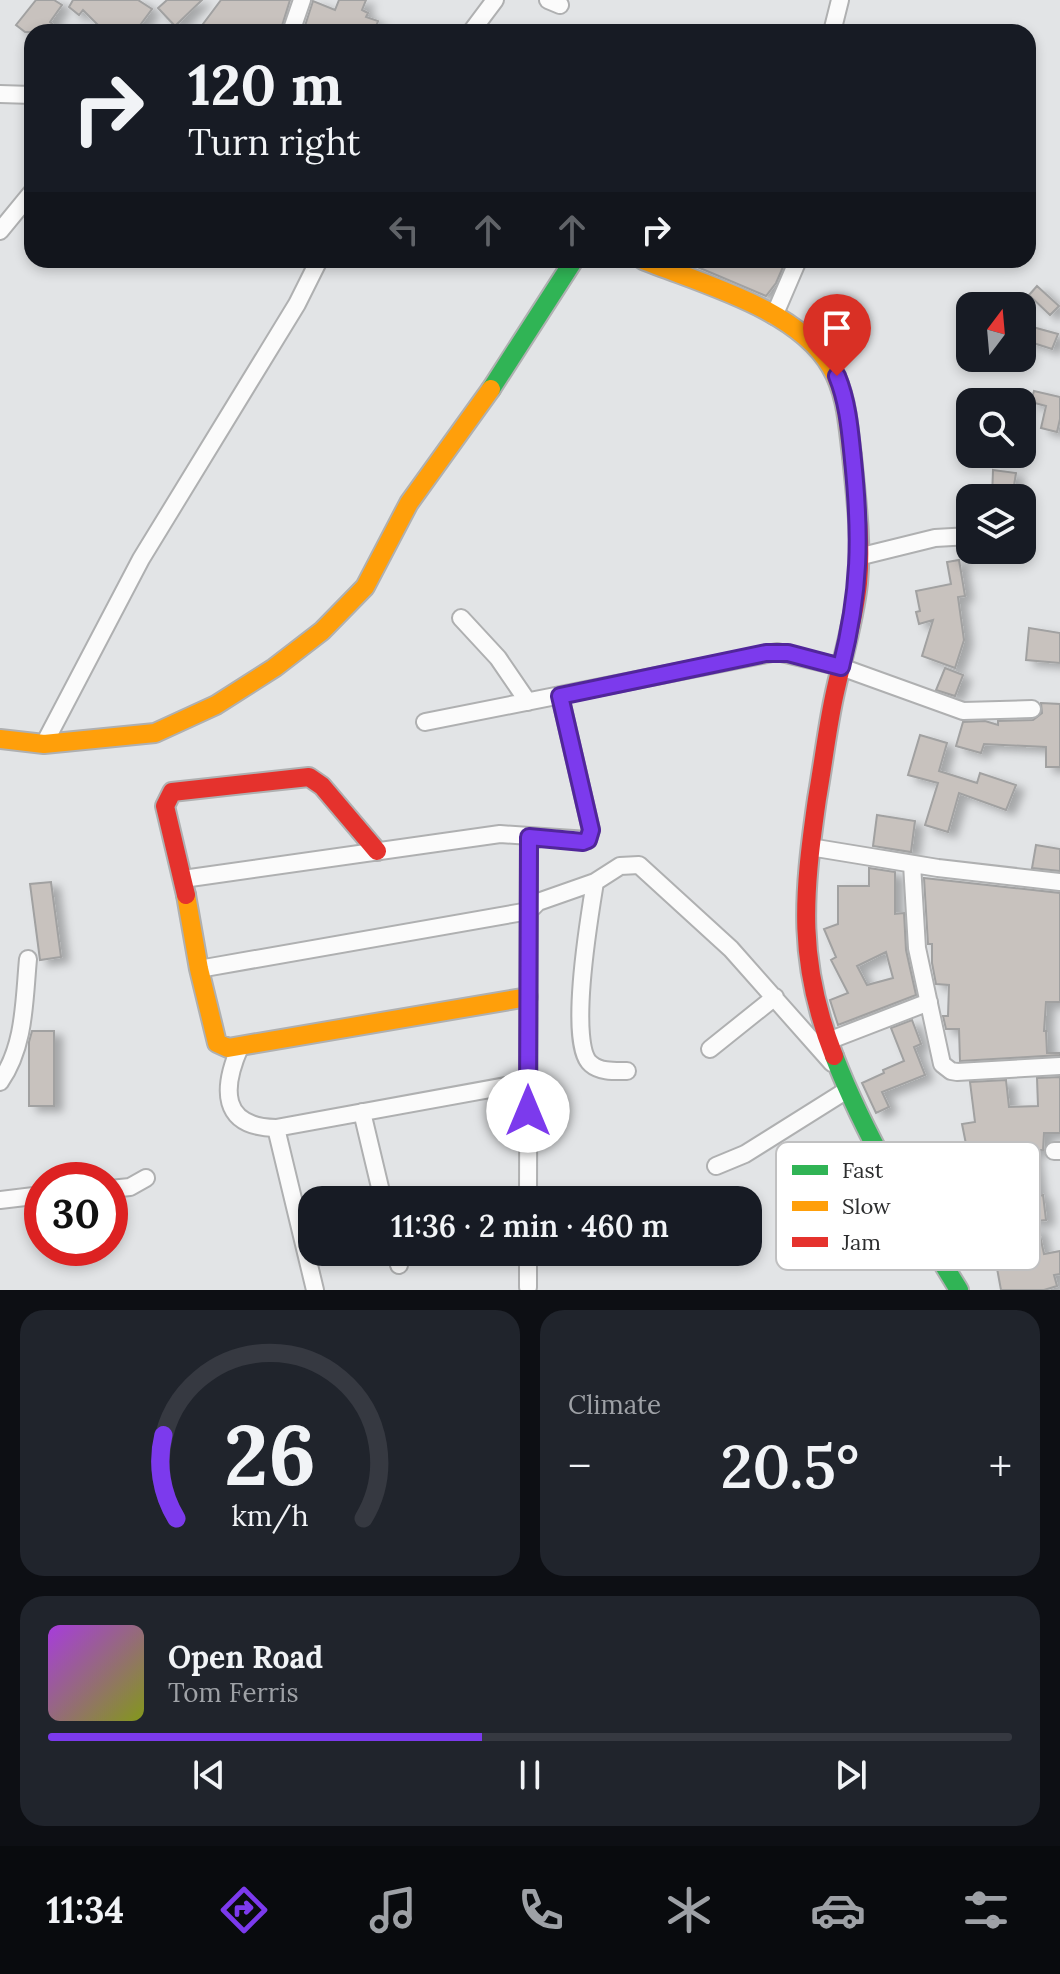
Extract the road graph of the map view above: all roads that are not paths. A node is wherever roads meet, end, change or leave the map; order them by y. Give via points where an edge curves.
1 (302, 0) edge
2 (495, 0) edge
3 (840, 0) edge
4 (294, 24) edge
5 (477, 24) edge
6 (834, 24) edge
7 (0, 94) edge
8 (24, 95) edge
9 (24, 202) edge
10 (0, 231) edge
11 (315, 268) edge
12 (569, 268) edge
13 (662, 268) edge
14 (795, 268) edge
15 (774, 316) junction
16 (956, 537) edge
17 (858, 557) junction
18 (461, 618) dead end
19 (841, 667) junction
20 (560, 696) junction
21 (528, 702) junction
22 (1032, 709) dead end
23 (425, 722) dead end
24 (0, 739) edge
25 (44, 744) junction
26 (529, 837) junction
27 (810, 847) junction
28 (377, 851) junction
29 (912, 864) junction
30 (183, 879) junction
31 (595, 882) junction
32 (1060, 882) edge
33 (529, 911) junction
34 (28, 959) dead end
35 (199, 969) junction
36 (528, 997) junction
37 (775, 997) junction
38 (929, 1002) junction
39 (828, 1041) junction
40 (240, 1047) junction
41 (710, 1049) dead end
42 (1060, 1066) edge
43 (627, 1071) dead end
44 (844, 1081) junction
45 (0, 1082) edge
46 (528, 1082) junction
47 (362, 1112) junction
48 (276, 1128) junction
49 (876, 1142) edge
50 (716, 1166) dead end
51 (146, 1178) dead end
52 (380, 1186) edge
53 (528, 1186) edge
54 (128, 1187) edge
55 (24, 1197) edge
56 (0, 1200) edge
57 (528, 1266) edge
58 (947, 1270) edge
59 (528, 1287) dead end
60 (315, 1290) edge
61 (959, 1290) edge

1 - 4 street
2 - 5 street
3 - 6 street
7 - 8 street
9 - 10 street
11 - 25 street via 141,559
12 - 25 street via 506,369 409,503 365,587 344,611 274,668 216,705 155,733
13 - 15 street
14 - 15 street
15 - 17 street via 812,341 827,358 846,399 859,517
16 - 17 street
17 - 19 street
18 - 21 street
19 - 20 street via 788,653 766,653
19 - 22 street via 963,711
19 - 27 street
20 - 21 street
20 - 26 street via 591,836 583,842
21 - 23 street
24 - 25 street
26 - 28 street via 500,834
26 - 33 street
27 - 29 street
27 - 39 street via 805,945
28 - 30 street
28 - 30 street via 309,777 178,790 165,806
29 - 32 street
29 - 38 street via 917,948
30 - 35 street
31 - 33 street via 538,902
31 - 37 street via 620,866 639,865
31 - 43 street via 583,950 581,1048 591,1065
33 - 35 street
33 - 36 street
34 - 45 street via 19,1041
35 - 40 street via 214,1038 222,1047
36 - 40 street
36 - 46 street
37 - 41 street
37 - 44 street
38 - 39 street
38 - 42 street via 942,1064 951,1071
39 - 44 street
40 - 48 street via 229,1076 227,1095 233,1111 259,1128
44 - 49 street
44 - 50 street via 745,1154
46 - 47 street
46 - 53 street
47 - 48 street
47 - 52 street
48 - 60 street
51 - 54 street
55 - 56 street
57 - 59 street
58 - 61 street

